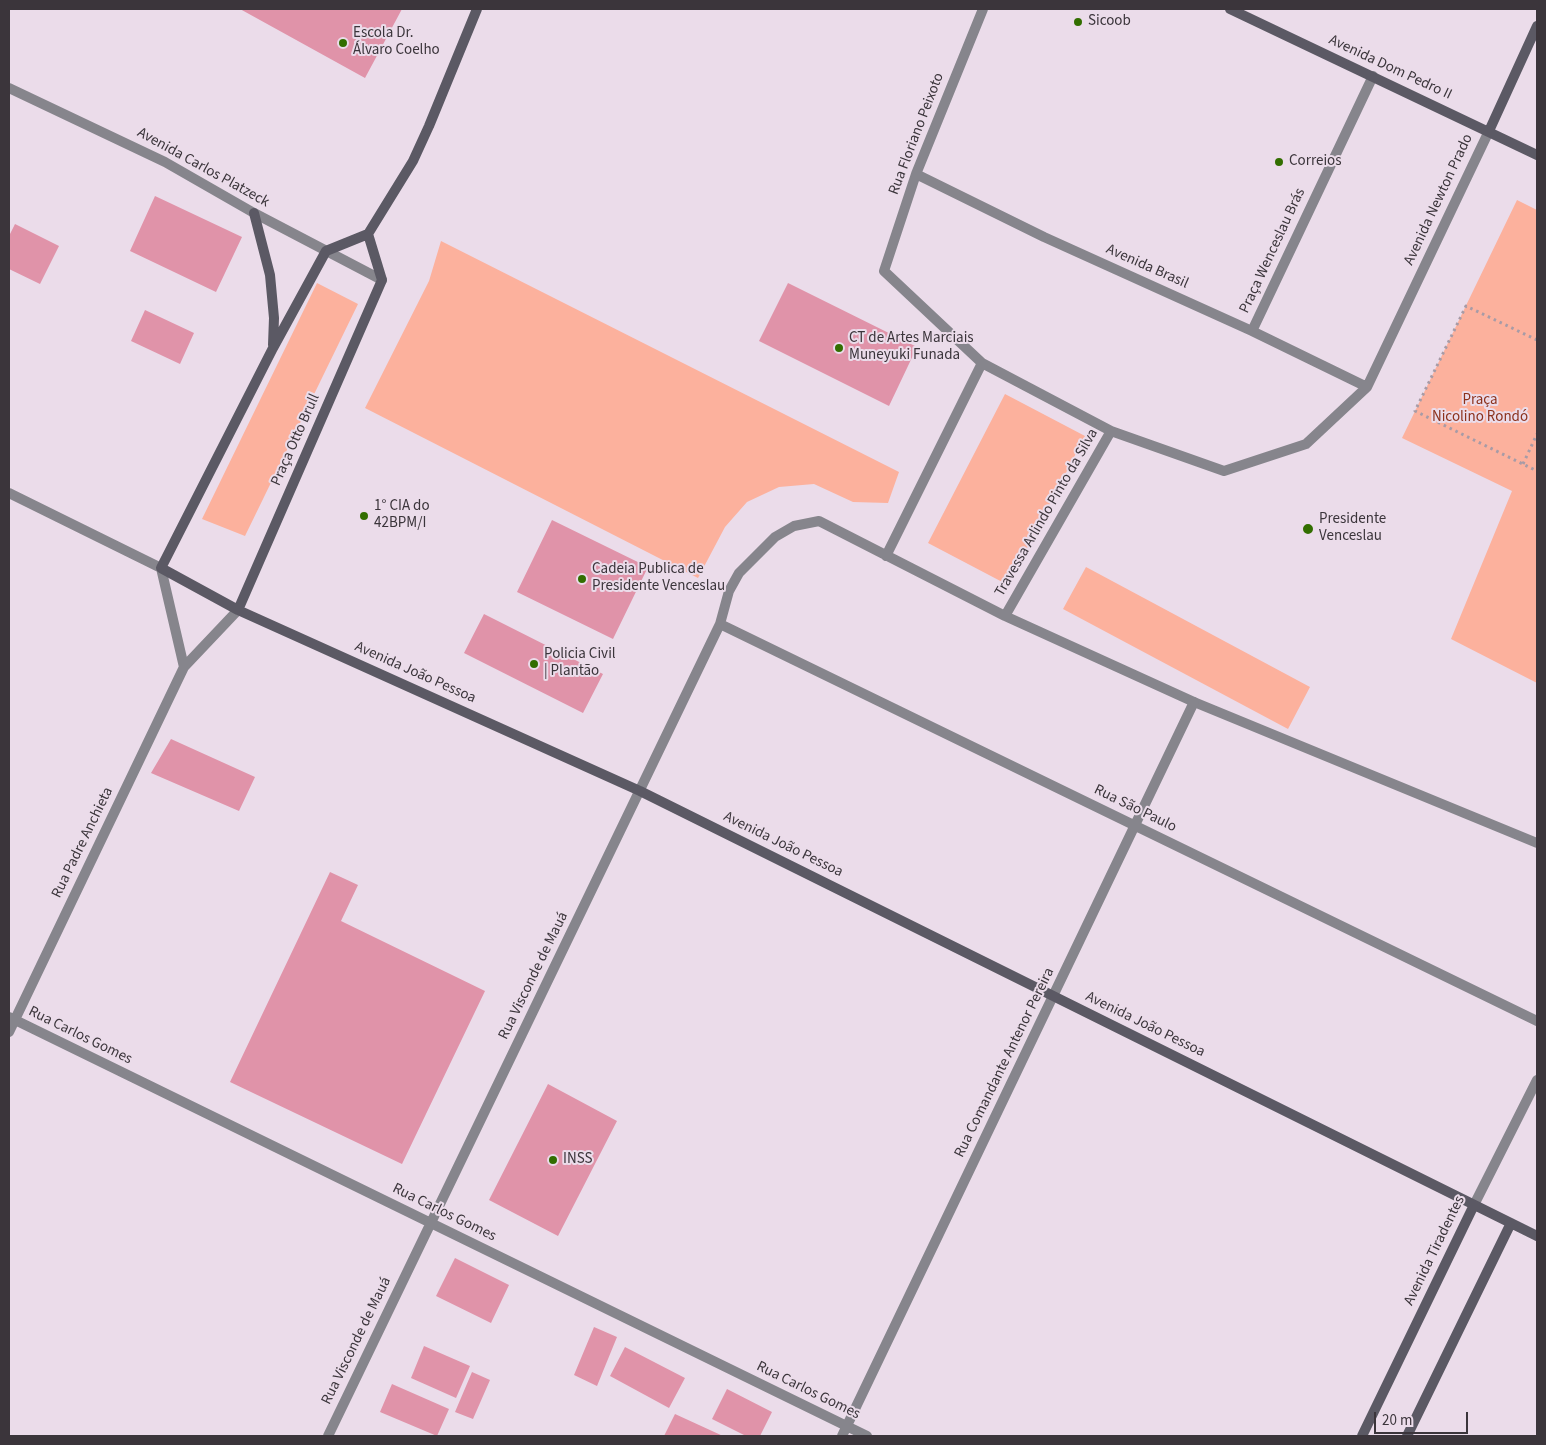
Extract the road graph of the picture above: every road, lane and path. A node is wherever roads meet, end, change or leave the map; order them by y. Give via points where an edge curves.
1 (477, 9) edge
2 (983, 9) edge
3 (1230, 9) edge
4 (1537, 26) edge
5 (1373, 76) junction
6 (9, 88) edge
7 (1489, 131) junction
8 (1537, 155) edge
9 (916, 174) junction
10 (254, 213) junction
11 (368, 234) junction
12 (326, 252) junction
13 (884, 271) joint
14 (382, 280) junction
15 (1252, 331) junction
16 (1537, 340) edge
17 (273, 348) junction
18 (982, 363) junction
19 (1367, 387) junction
20 (1111, 431) junction
21 (1537, 434) edge
22 (1523, 464) junction
23 (1537, 471) edge
24 (9, 493) edge
25 (775, 538) joint
26 (886, 556) junction
27 (161, 568) junction
28 (238, 610) junction
29 (1005, 616) junction
30 (720, 624) junction
31 (184, 666) junction
32 (1194, 702) junction
33 (640, 790) junction
34 (1135, 826) junction
35 (1537, 843) edge
36 (1054, 996) junction
37 (12, 1019) edge
38 (1537, 1021) edge
39 (9, 1032) edge
40 (1537, 1080) edge
41 (1474, 1205) junction
42 (1511, 1223) junction
43 (431, 1224) junction
44 (1537, 1236) edge
45 (844, 1431) edge
46 (328, 1436) edge
47 (867, 1436) edge
48 (1362, 1436) edge
49 (1407, 1436) edge

1 - 11 main road via 420,147
2 - 9 street, Rua Floriano Peixoto
3 - 5 main road, Avenida Dom Pedro II
4 - 7 main road, Avenida Newton Prado
5 - 7 main road, Avenida Dom Pedro II
5 - 15 street, Praça Wenceslau Brás
6 - 10 street, Avenida Carlos Platzeck via 166,162
7 - 8 main road, Avenida Dom Pedro II
7 - 19 street, Avenida Newton Prado
9 - 13 street, Rua Floriano Peixoto
9 - 15 street, Avenida Brasil via 1044,237
10 - 12 street, Avenida Carlos Platzeck
10 - 17 main road via 270,275
11 - 12 main road
11 - 14 main road
12 - 14 street, Avenida Carlos Platzeck
12 - 17 main road
13 - 18 street, Travessa Arlindo Pinto da Silva
14 - 28 main road, Praça Otto Brull
15 - 19 street, Avenida Brasil
16 - 22 path via 1466,306 1415,411
17 - 27 main road
18 - 20 street, Travessa Arlindo Pinto da Silva
18 - 26 street
19 - 20 street via 1306,444 1224,471
20 - 29 street, Travessa Arlindo Pinto da Silva
21 - 22 path
22 - 23 path
24 - 27 street, Avenida João Pessoa
25 - 26 street, Travessa Arlindo Pinto da Silva via 794,526 819,521
25 - 30 street, Rua Visconde de Mauá via 739,573 729,591
26 - 29 street, Travessa Arlindo Pinto da Silva
27 - 28 main road, Avenida João Pessoa
27 - 31 street
28 - 31 street, Rua Padre Anchieta
28 - 33 main road, Avenida João Pessoa
29 - 32 street
30 - 33 street, Rua Visconde de Mauá
30 - 34 street, Rua São Paulo
31 - 37 street, Rua Padre Anchieta
32 - 34 street, Rua Comandante Antenor Pereira
32 - 35 street
33 - 36 main road, Avenida João Pessoa
33 - 43 street, Rua Visconde de Mauá
34 - 36 street, Rua Comandante Antenor Pereira
34 - 38 street, Rua São Paulo
36 - 41 main road, Avenida João Pessoa
36 - 45 street, Rua Comandante Antenor Pereira
37 - 39 street, Rua Padre Anchieta
37 - 43 street, Rua Carlos Gomes
40 - 41 street, Avenida Tiradentes
41 - 42 main road, Avenida João Pessoa
41 - 48 main road, Avenida Tiradentes
42 - 44 main road, Avenida João Pessoa
42 - 49 main road
43 - 45 street, Rua Carlos Gomes
43 - 46 street, Rua Visconde de Mauá
45 - 47 street, Rua Carlos Gomes

